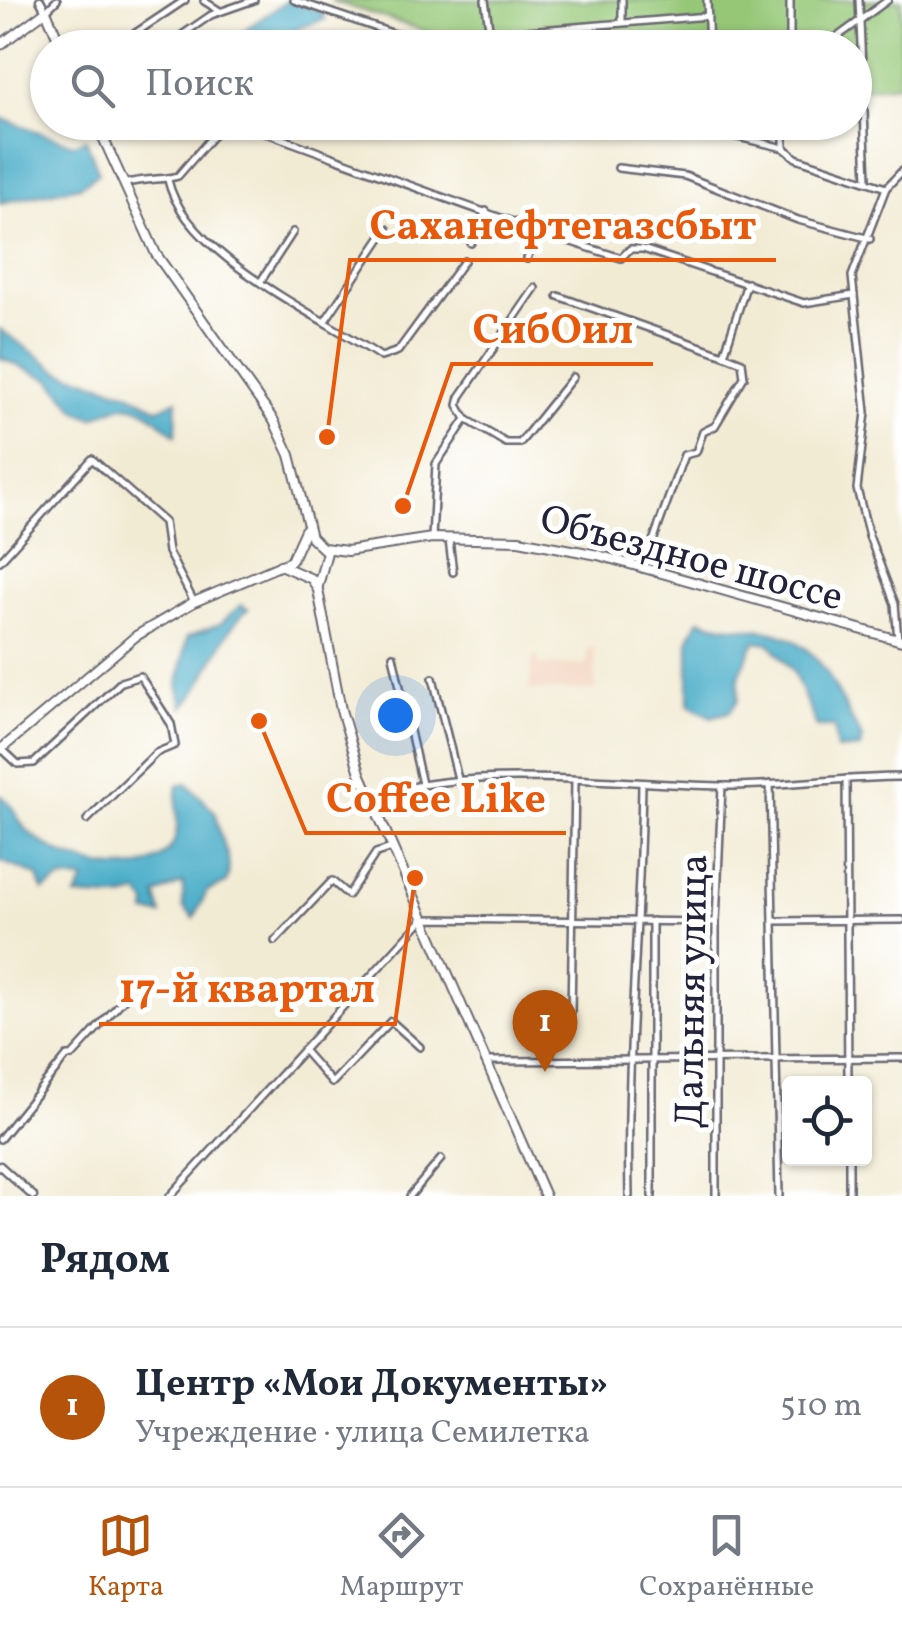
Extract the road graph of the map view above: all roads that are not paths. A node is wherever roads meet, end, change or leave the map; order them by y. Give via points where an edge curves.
1 (40, 0) edge
2 (57, 0) edge
3 (185, 0) edge
4 (203, 0) edge
5 (254, 0) edge
6 (294, 0) edge
7 (486, 0) edge
8 (622, 0) edge
9 (707, 0) edge
10 (790, 0) edge
11 (859, 0) edge
12 (888, 0) edge
13 (46, 11) junction
14 (220, 11) junction
15 (708, 16) junction
16 (859, 20) junction
17 (622, 21) junction
18 (54, 30) edge
19 (141, 30) edge
20 (191, 30) edge
21 (383, 30) edge
22 (490, 30) edge
23 (531, 30) edge
24 (708, 30) edge
25 (790, 30) edge
26 (846, 30) edge
27 (859, 30) edge
28 (0, 46) edge
29 (104, 140) edge
30 (210, 140) edge
31 (285, 140) edge
32 (753, 140) edge
33 (784, 140) edge
34 (864, 140) edge
35 (784, 148) junction
36 (618, 168) dead end
37 (902, 171) edge
38 (866, 179) junction
39 (168, 180) junction
40 (124, 184) junction
41 (886, 188) junction
42 (486, 211) junction
43 (387, 229) dead end
44 (293, 232) dead end
45 (536, 233) junction
46 (870, 239) junction
47 (471, 243) dead end
48 (527, 259) dead end
49 (464, 261) dead end
50 (260, 281) junction
51 (747, 283) junction
52 (535, 288) dead end
53 (854, 295) junction
54 (558, 296) dead end
55 (323, 323) junction
56 (724, 355) junction
57 (573, 377) dead end
58 (466, 419) junction
59 (306, 518) junction
60 (448, 537) junction
61 (432, 538) junction
62 (321, 546) junction
63 (298, 550) junction
64 (347, 551) junction
65 (0, 561) edge
66 (326, 565) junction
67 (280, 566) junction
68 (643, 568) junction
69 (453, 572) dead end
70 (303, 573) junction
71 (318, 590) junction
72 (194, 602) junction
73 (900, 640) edge
74 (394, 656) dead end
75 (433, 678) dead end
76 (1, 749) edge
77 (846, 778) junction
78 (902, 778) edge
79 (575, 781) junction
80 (642, 783) junction
81 (422, 784) junction
82 (459, 784) junction
83 (770, 784) junction
84 (722, 786) junction
85 (370, 798) junction
86 (87, 820) dead end
87 (392, 848) junction
88 (848, 919) junction
89 (423, 920) junction
90 (574, 920) junction
91 (635, 920) junction
92 (652, 920) junction
93 (902, 920) edge
94 (773, 921) junction
95 (716, 922) junction
96 (275, 941) dead end
97 (124, 998) dead end
98 (420, 1047) dead end
99 (302, 1050) junction
100 (628, 1057) junction
101 (649, 1057) junction
102 (848, 1057) junction
103 (776, 1058) junction
104 (902, 1058) edge
105 (717, 1059) junction
106 (548, 1060) junction
107 (483, 1061) junction
108 (848, 1076) edge
109 (0, 1139) edge
110 (442, 1159) dead end
111 (0, 1166) edge
112 (849, 1166) edge
113 (34, 1196) edge
114 (170, 1196) edge
115 (410, 1196) edge
116 (545, 1196) edge
117 (629, 1196) edge
118 (652, 1196) edge
119 (716, 1196) edge
120 (779, 1196) edge
121 (849, 1196) edge

1 - 13 street
2 - 13 street
3 - 19 street
4 - 14 street
5 - 14 street
6 - 21 street
7 - 22 street
8 - 17 street
9 - 15 street
10 - 25 street
11 - 16 street
12 - 16 street
13 - 18 main road
13 - 28 main road
14 - 20 street
15 - 17 street
15 - 24 street
16 - 26 street
16 - 27 street
17 - 23 street
29 - 40 main road
30 - 39 street via 186,170
31 - 42 street
32 - 35 street
33 - 35 street
34 - 38 street
35 - 38 street via 796,158
36 - 46 street via 685,176 798,220
37 - 41 street
38 - 41 street
39 - 40 street via 154,176
39 - 50 street via 193,230
40 - 59 main road via 170,278 274,421
41 - 46 street
42 - 45 street
42 - 47 street
43 - 55 street
44 - 50 street
45 - 48 street
45 - 51 street via 621,258 643,249
46 - 53 street via 852,276
49 - 55 street via 391,357 381,358
50 - 55 street
51 - 53 street via 804,303
51 - 56 street
52 - 58 street via 460,397
53 - 73 street via 866,412 857,489 896,604
54 - 56 street
56 - 68 street via 746,368 714,426 673,476
57 - 58 street via 520,443
58 - 61 street via 436,464
59 - 62 main road
59 - 63 main road
60 - 61 main road, Объездное шоссе
60 - 68 main road, Объездное шоссе via 520,540
60 - 69 street
61 - 64 main road, Объездное шоссе
62 - 63 main road
62 - 64 main road, Объездное шоссе
62 - 66 main road
63 - 67 main road
63 - 70 main road
64 - 66 main road, Объездное шоссе
65 - 72 street via 92,460 164,522 168,552
66 - 70 main road via 317,574
66 - 71 main road
67 - 70 main road
67 - 72 main road
68 - 73 main road, Объездное шоссе
70 - 71 main road
71 - 85 main road via 341,710
72 - 76 main road via 108,657
74 - 81 street
75 - 82 street
76 - 86 street via 18,764 34,763 121,682 140,676 171,724 175,745 156,753
77 - 78 street
77 - 83 street
77 - 88 street
79 - 80 street
79 - 82 street
79 - 90 street
80 - 84 street
80 - 91 street
81 - 82 street
81 - 85 street
83 - 84 street
83 - 94 street
84 - 95 street, Дальняя улица
85 - 87 main road
87 - 89 main road
87 - 96 street via 376,854 348,895 332,881
88 - 93 street
88 - 94 street
88 - 102 street
89 - 90 street
89 - 99 street
89 - 107 main road
90 - 91 street
90 - 106 street via 571,1013 551,1030
91 - 92 street
91 - 100 street
92 - 95 street
92 - 101 street
94 - 103 street
95 - 105 street, Дальняя улица
97 - 109 street
98 - 99 street via 391,1021 332,1084
99 - 114 street
100 - 101 street
100 - 106 street
100 - 117 street
101 - 105 street
101 - 118 street
102 - 103 street
102 - 104 street
102 - 108 street
103 - 105 street
103 - 120 street
105 - 119 street, Дальняя улица
106 - 107 street
107 - 116 main road
110 - 115 street
111 - 113 street
112 - 121 street

